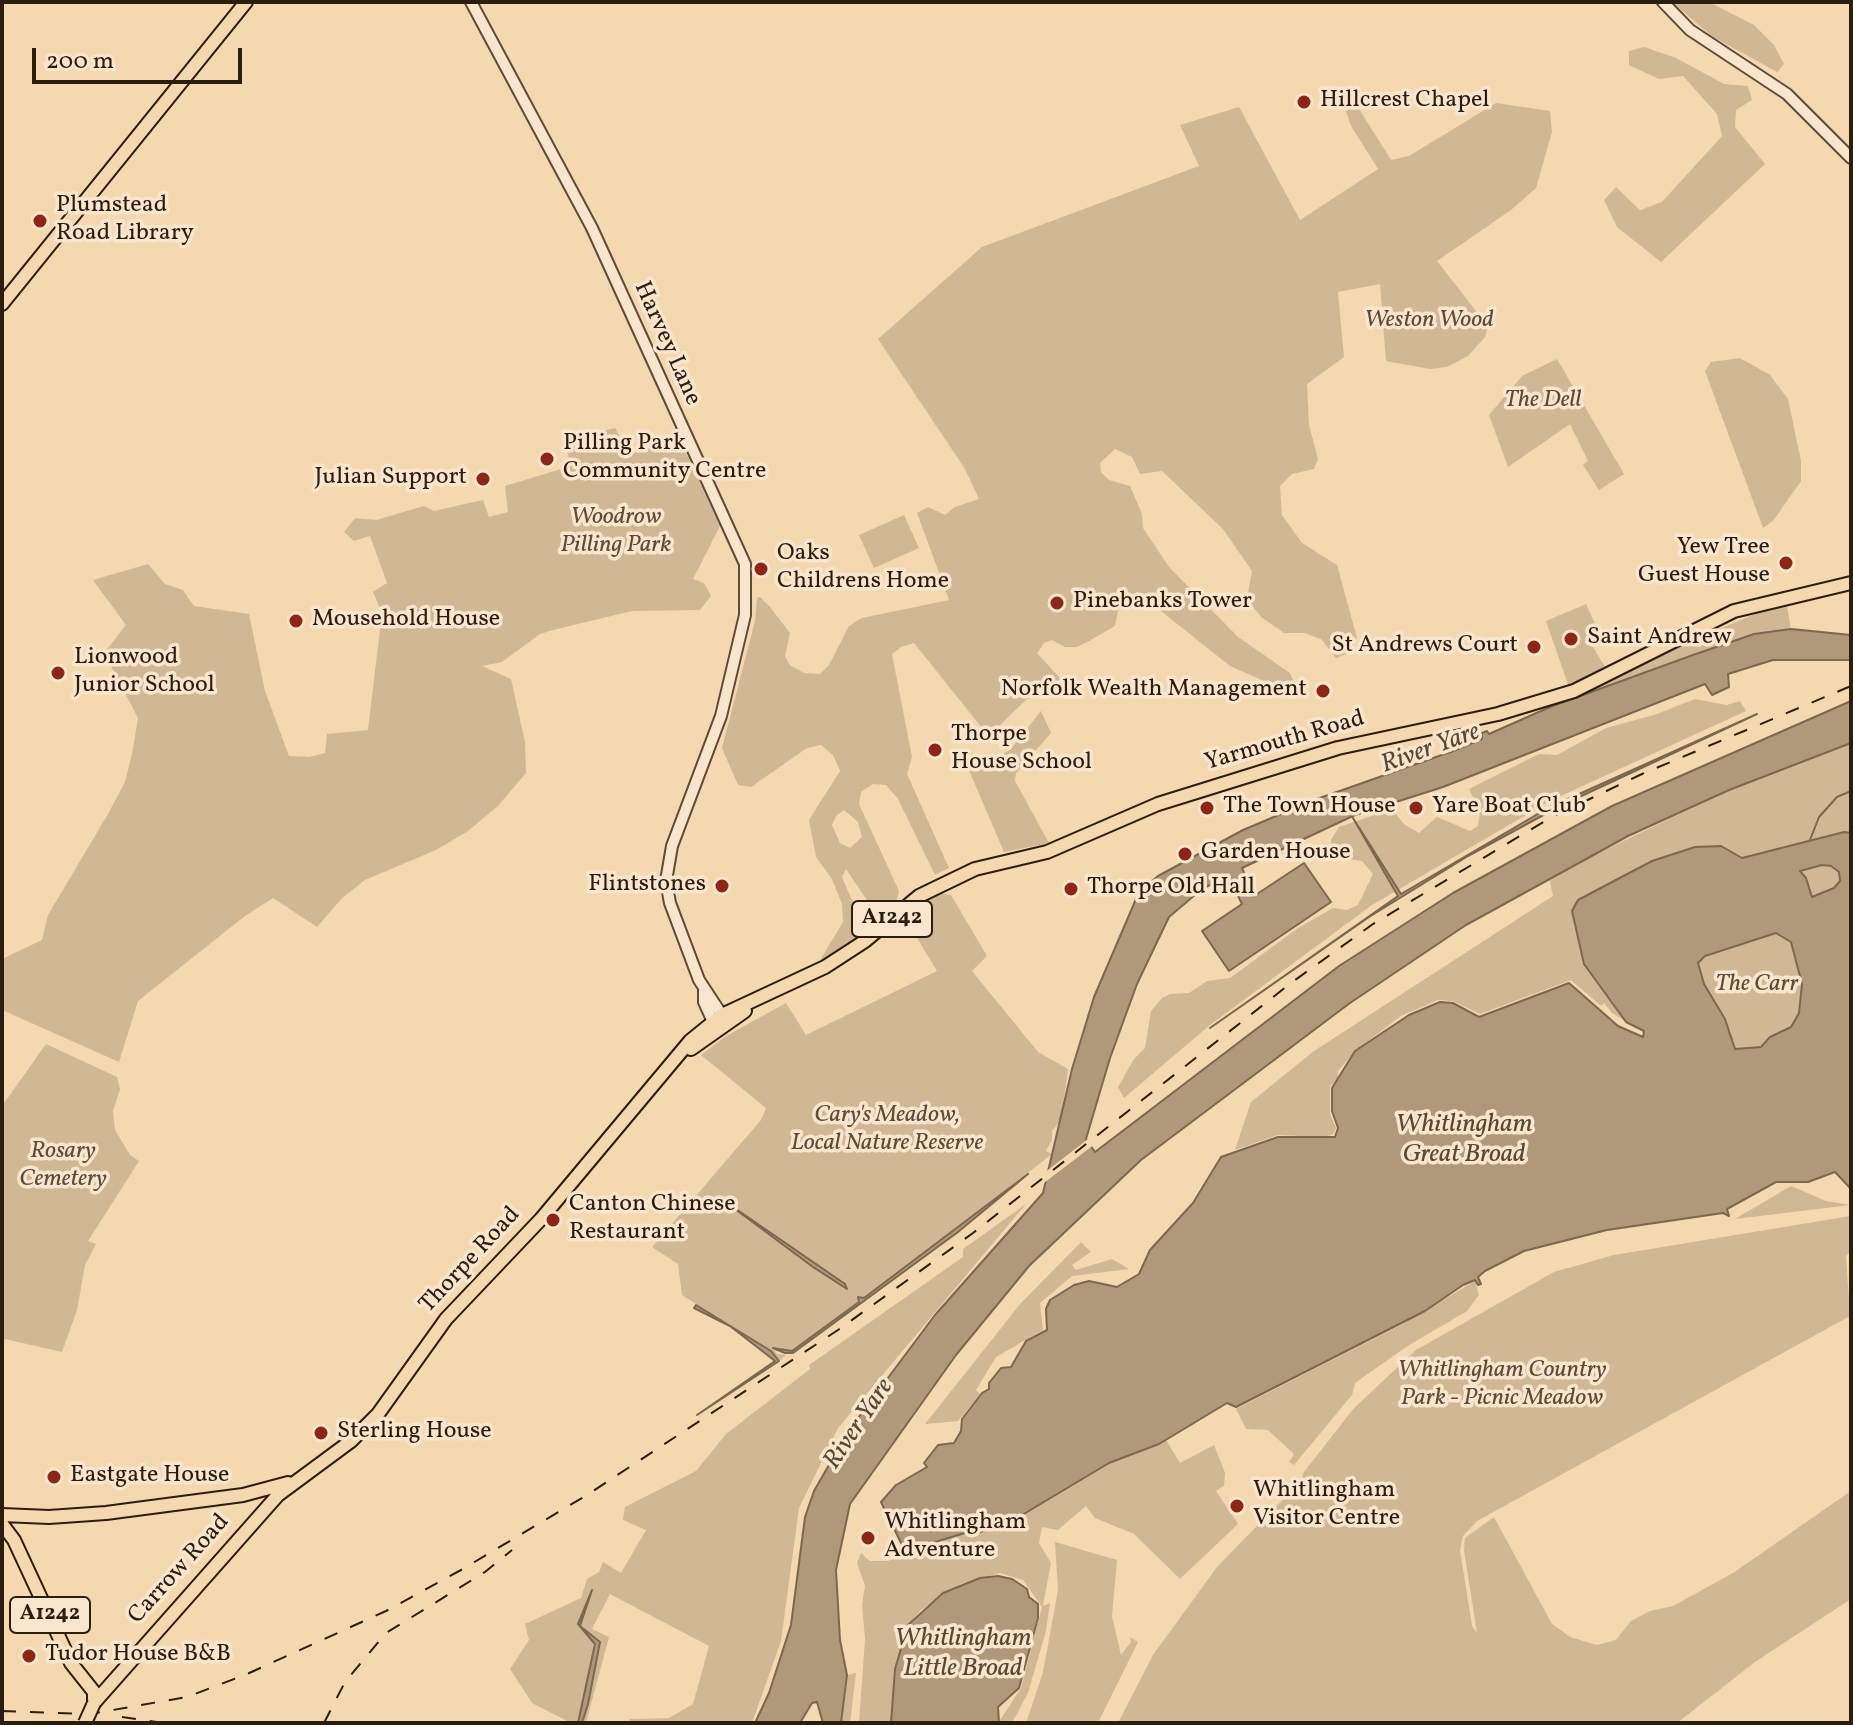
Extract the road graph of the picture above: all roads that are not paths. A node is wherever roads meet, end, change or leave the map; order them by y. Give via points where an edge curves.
1 (246, 2) edge
2 (471, 2) edge
3 (1663, 2) edge
4 (1851, 158) edge
5 (2, 304) edge
6 (1851, 583) edge
7 (720, 1023) junction
8 (291, 1483) junction
9 (243, 1495) junction
10 (278, 1495) junction
11 (2, 1515) edge
12 (23, 1516) junction
13 (2, 1524) edge
14 (251, 1524) junction
15 (14, 1540) junction
16 (84, 1680) junction
17 (112, 1680) junction
18 (97, 1696) junction
19 (85, 1723) edge

1 - 5 main road
2 - 7 street, Harvey Lane via 592,228 745,564 745,615 721,716 667,867 670,903 704,1002
3 - 4 street via 1690,30 1787,94
6 - 7 main road, Yarmouth Road / A1242 via 1734,611 1574,691 1498,714 1338,748 1158,804 1047,852 975,869 919,896 825,967
7 - 8 main road, Thorpe Road / A1242 via 676,1060 525,1238 446,1319 378,1414 336,1453
8 - 9 main road, Thorpe Road / A1242
8 - 10 main road, Thorpe Road / A1242
9 - 10 main road, Thorpe Road
9 - 12 main road, Thorpe Road / A1242 via 93,1515
9 - 14 main road via 256,1508
10 - 14 main road, Thorpe Road / A1242
11 - 12 main road, Thorpe Road / A1242
12 - 15 main road via 11,1523
13 - 15 main road, A1242
14 - 17 main road, Carrow Road / A1242
15 - 16 main road, A1242 via 71,1663
16 - 17 main road
16 - 18 main road, A1242
17 - 18 main road, Carrow Road / A1242
18 - 19 main road, Carrow Road / A1242, bridge

